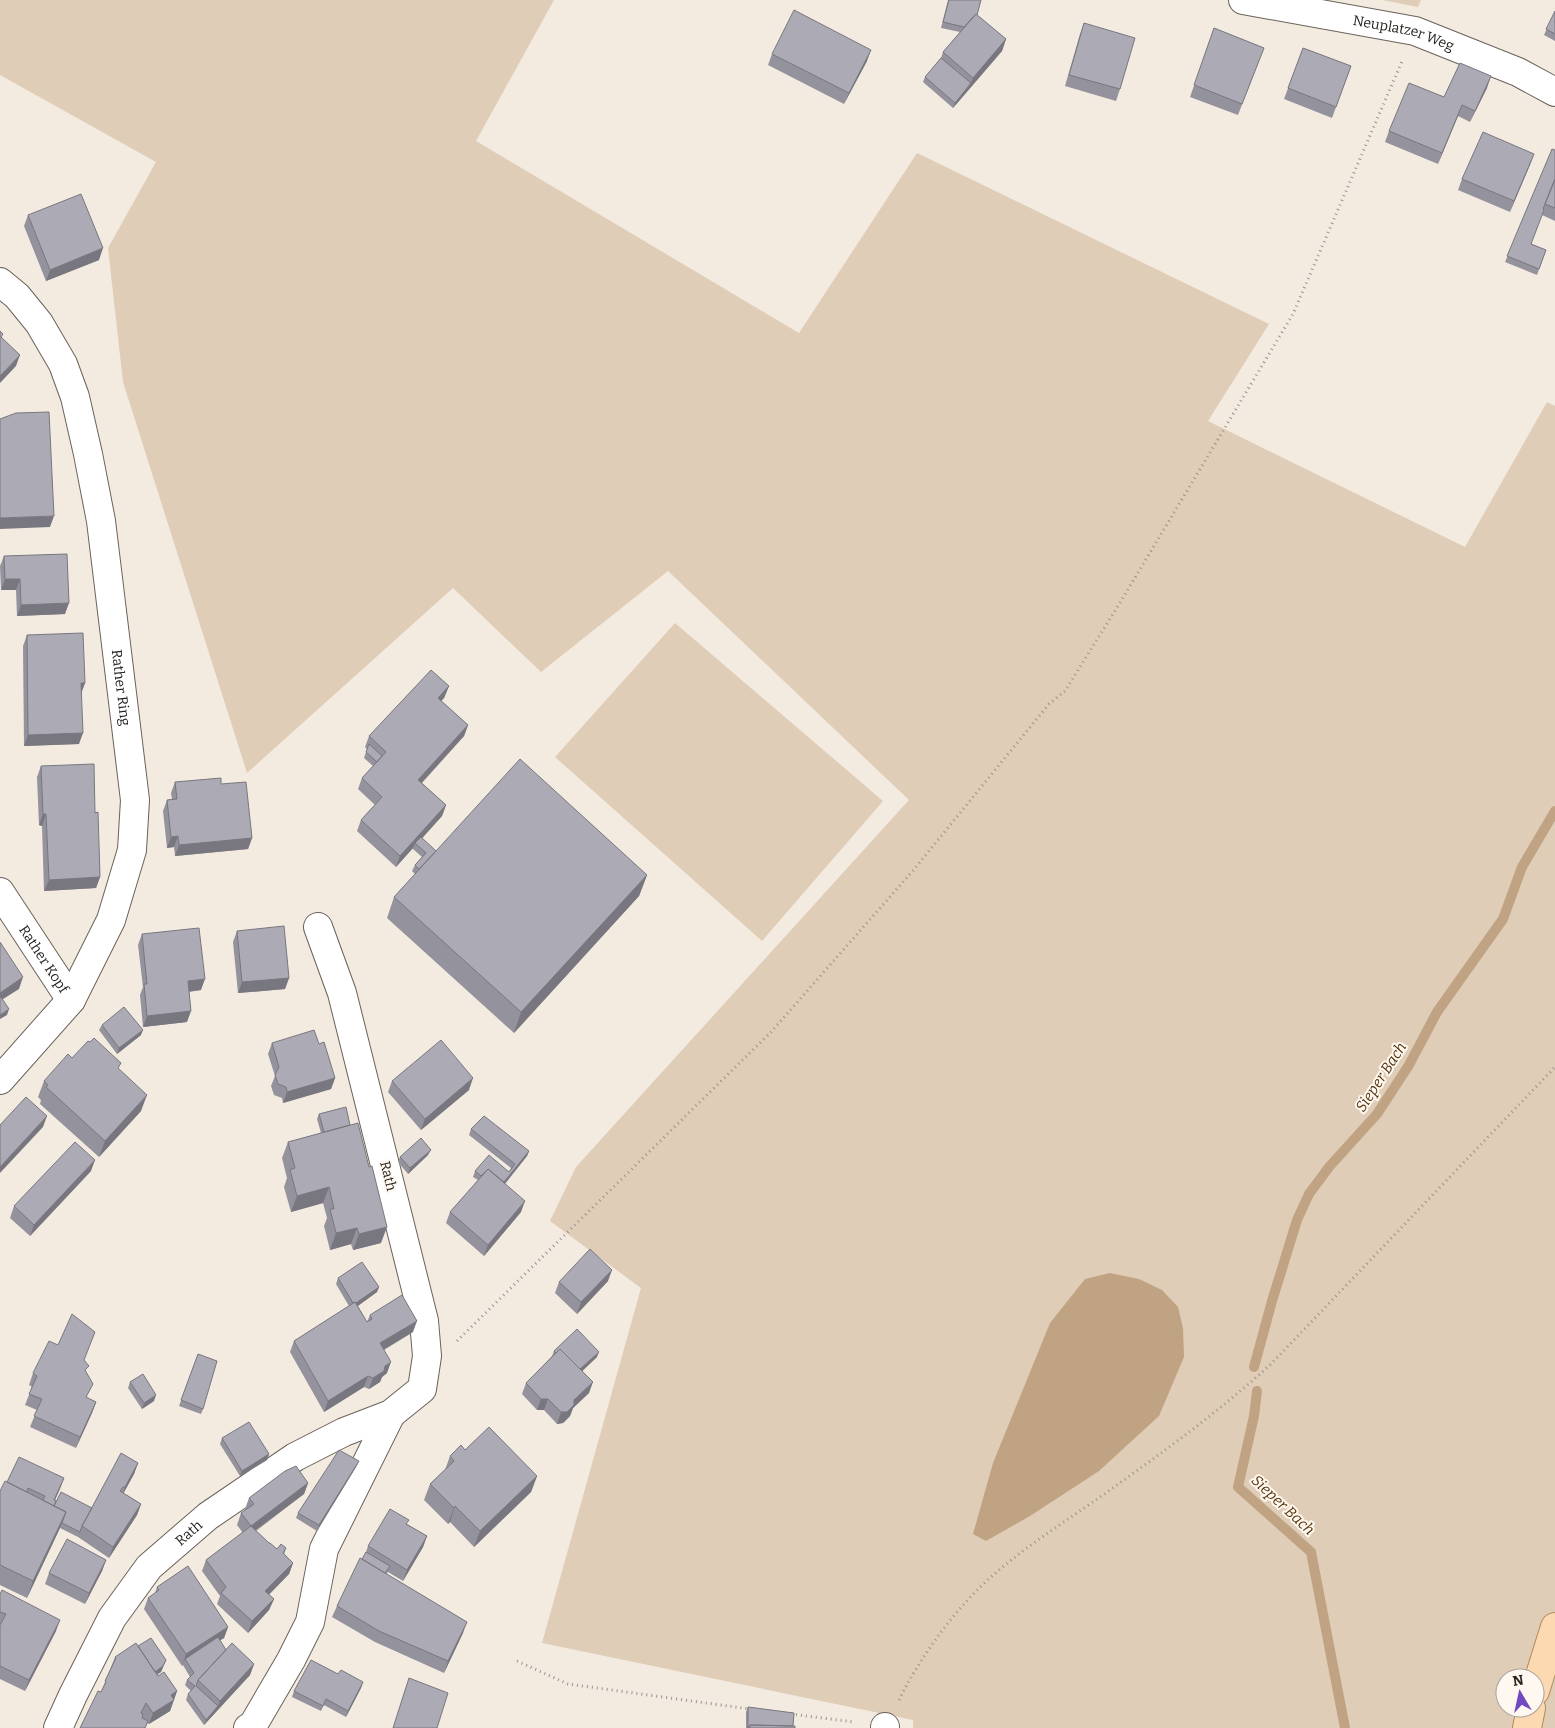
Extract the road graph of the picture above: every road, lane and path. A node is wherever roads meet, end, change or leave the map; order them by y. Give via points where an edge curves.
1 (1243, 0) edge
2 (1415, 31) junction
3 (1555, 92) edge
4 (0, 282) edge
5 (0, 892) edge
6 (318, 927) dead end
7 (71, 1000) junction
8 (1555, 1066) edge
9 (0, 1080) edge
10 (455, 1343) dead end
11 (391, 1414) junction
12 (1555, 1627) edge
13 (517, 1662) dead end
14 (1542, 1668) edge
15 (750, 1709) edge
16 (789, 1714) edge
17 (885, 1727) edge
18 (58, 1728) edge
19 (248, 1728) edge

1 - 2 street, Neuplatzer Weg
2 - 3 street, Neuplatzer Weg via 1518,72
2 - 10 path via 1293,314 1065,691 1050,704 911,873 771,1032
4 - 7 street, Rather Ring via 18,296 39,323 63,364 75,397 101,521 135,800 132,850 111,920
5 - 7 street, Rather Kopf
6 - 11 street, Rath via 342,993 424,1321 427,1356 422,1389
7 - 9 street, Rather Ring
8 - 17 path via 1242,1391 991,1577 962,1606 934,1643 909,1679
11 - 18 street, Rath via 344,1432 295,1457 208,1516 149,1567 112,1618
11 - 19 street, Rath via 324,1548 310,1622 292,1660 253,1725
12 - 14 main road
13 - 15 path via 568,1684
16 - 17 path

